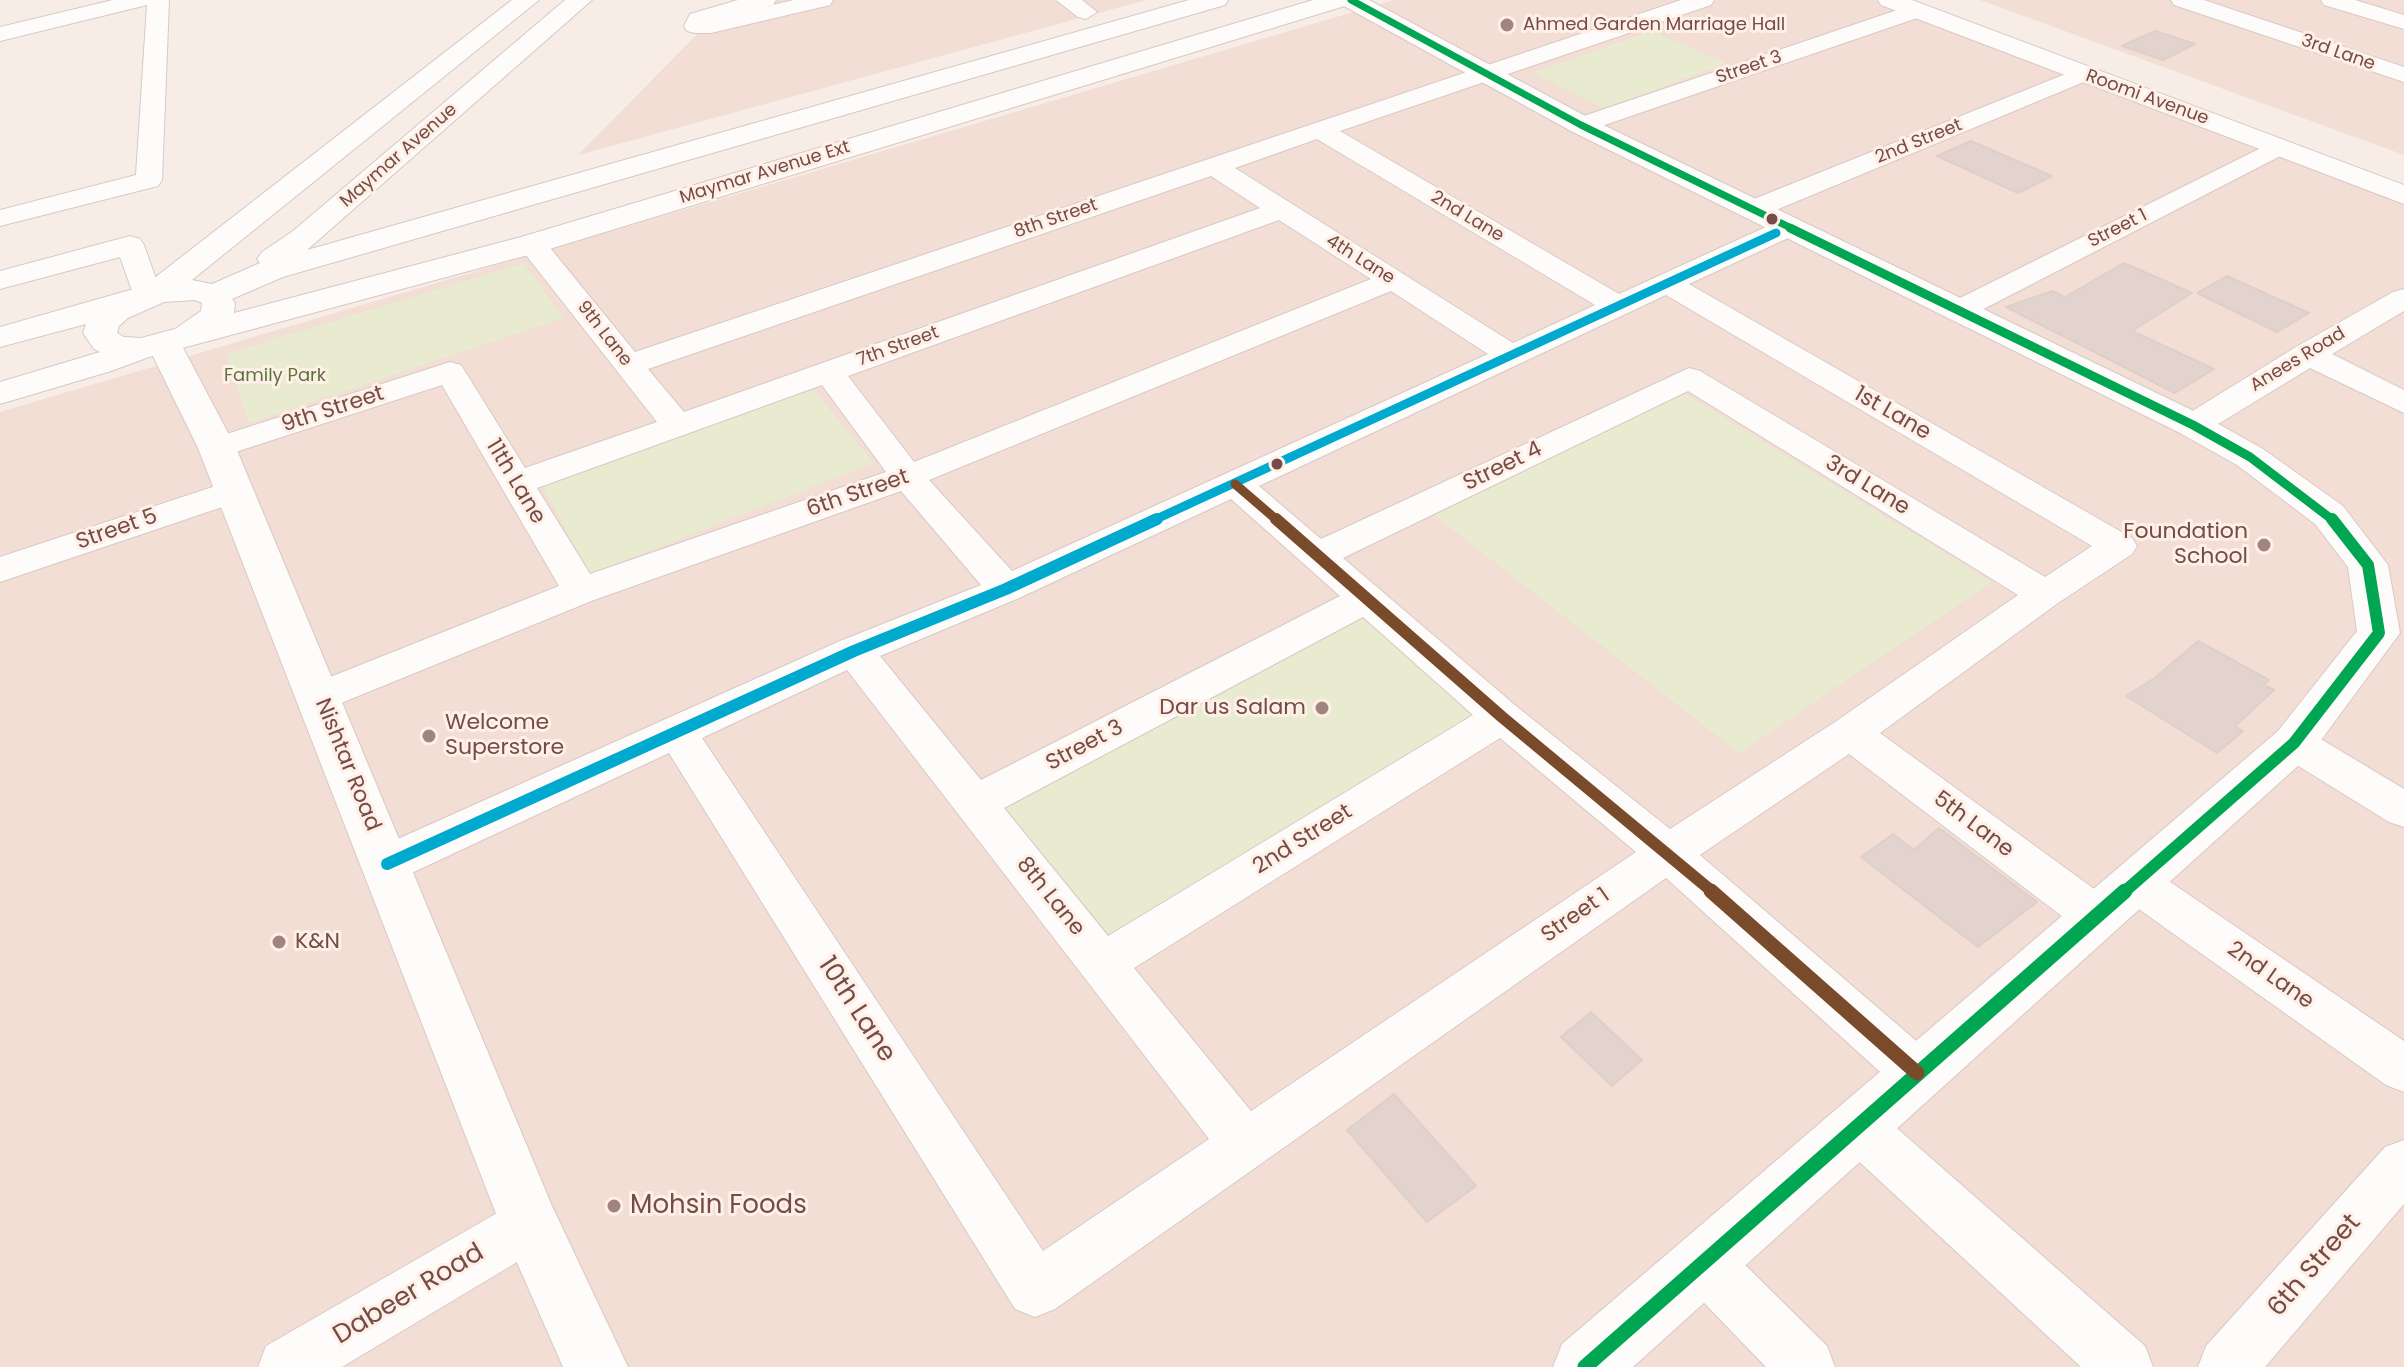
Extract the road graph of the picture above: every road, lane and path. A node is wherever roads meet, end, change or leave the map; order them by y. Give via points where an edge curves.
1 (141, 0) edge
2 (158, 0) edge
3 (527, 0) edge
4 (580, 0) edge
5 (765, 0) edge
6 (822, 0) edge
7 (1216, 0) edge
8 (1339, 0) edge
9 (1351, 0) edge
10 (1703, 0) edge
11 (1890, 0) edge
12 (2182, 0) edge
13 (2332, 0) edge
14 (1930, 5) edge
15 (2404, 22) edge
16 (1, 39) edge
17 (1484, 72) junction
18 (2083, 74) junction
19 (2404, 75) edge
20 (1581, 125) junction
21 (1318, 129) junction
22 (2279, 147) junction
23 (1212, 165) junction
24 (2404, 171) edge
25 (2404, 195) edge
26 (1280, 210) junction
27 (0, 218) edge
28 (1772, 218) junction
29 (532, 244) junction
30 (0, 280) edge
31 (1393, 280) junction
32 (1666, 283) junction
33 (209, 294) junction
34 (146, 297) junction
35 (2404, 298) edge
36 (1616, 305) junction
37 (1957, 311) junction
38 (0, 337) edge
39 (164, 342) junction
40 (1509, 354) junction
41 (2307, 354) junction
42 (628, 365) junction
43 (450, 372) joint
44 (829, 372) junction
45 (1689, 378) joint
46 (0, 393) edge
47 (2404, 403) edge
48 (677, 425) junction
49 (2193, 425) junction
50 (226, 469) junction
51 (907, 477) junction
52 (515, 484) junction
53 (1235, 484) junction
54 (2119, 546) joint
55 (1317, 556) junction
56 (0, 570) edge
57 (1006, 589) junction
58 (581, 591) junction
59 (2045, 594) junction
60 (1366, 599) junction
61 (854, 651) junction
62 (319, 697) junction
63 (1502, 717) junction
64 (677, 732) junction
65 (1850, 733) junction
66 (2294, 743) junction
67 (975, 803) junction
68 (2404, 810) edge
69 (1668, 853) junction
70 (387, 864) junction
71 (2135, 882) junction
72 (2096, 916) junction
73 (1103, 963) junction
74 (2404, 1069) edge
75 (1917, 1073) junction
76 (1857, 1126) junction
77 (1245, 1144) junction
78 (2404, 1165) edge
79 (530, 1224) junction
80 (1703, 1262) junction
81 (1035, 1289) joint
82 (287, 1367) edge
83 (596, 1367) edge
84 (1585, 1367) edge
85 (1806, 1367) edge
86 (2124, 1367) edge
87 (2227, 1367) edge

1 - 16 street
2 - 27 street via 149,180
3 - 34 street, Maymar Avenue
4 - 33 street, Maymar Avenue via 304,238
5 - 6 street via 712,13 695,26
7 - 33 street, Maymar Avenue Ext via 272,270
8 - 29 street, Maymar Avenue Ext
9 - 17 street
10 - 17 street
11 - 14 street, Roomi Avenue
12 - 19 street, 3rd Lane
13 - 15 street
14 - 18 street, Roomi Avenue
14 - 20 street, Street 3
14 - 24 street, Roomi Avenue
17 - 20 street
17 - 21 street, 8th Street
18 - 22 street, Roomi Avenue
18 - 28 street, 2nd Street
20 - 28 street
21 - 23 street, 8th Street
21 - 36 street, 2nd Lane
22 - 25 street, Roomi Avenue
22 - 37 street, Street 1
23 - 26 street, 4th Lane
23 - 42 street, 8th Street
26 - 31 street, 4th Lane
26 - 44 street, 7th Street
28 - 32 street
28 - 37 street
29 - 39 street, Maymar Avenue Ext
29 - 42 street, 9th Lane
30 - 34 street via 130,245
31 - 40 street, 4th Lane
31 - 51 street, 6th Street
32 - 36 street
32 - 54 street, 1st Lane
33 - 34 street via 178,290
33 - 39 street via 219,303 217,314 206,325
34 - 38 street
34 - 39 street, Maymar Avenue via 103,322 100,333 120,347
35 - 41 street, Anees Road
36 - 40 street
37 - 49 street
39 - 46 street, Maymar Avenue Ext
39 - 50 street, Nishtar Road
40 - 53 street
41 - 47 street
41 - 49 street, Anees Road
42 - 48 street, 9th Lane
43 - 50 street, 9th Street
43 - 52 street, 11th Lane
44 - 48 street, 7th Street
44 - 51 street
45 - 55 street, Street 4
45 - 59 street, 3rd Lane
48 - 52 street, 7th Street
49 - 66 street via 2250,457 2329,515 2368,565 2379,633
50 - 56 street, Street 5
50 - 62 street, Nishtar Road
51 - 57 street
51 - 58 street, 6th Street
52 - 58 street, 11th Lane
53 - 55 street
53 - 57 street
54 - 59 street, Street 1
55 - 60 street
57 - 61 street
58 - 62 street, 6th Street
59 - 65 street, Street 1
60 - 63 street
60 - 67 street, Street 3
61 - 64 street
61 - 67 street, 8th Lane
62 - 70 street, Nishtar Road
63 - 69 street
63 - 73 street, 2nd Street
64 - 70 street
64 - 81 street, 10th Lane
65 - 69 street, Street 1
65 - 72 street, 5th Lane
66 - 68 street
66 - 71 street
67 - 73 street, 8th Lane
69 - 75 street
69 - 77 street, Street 1
70 - 79 street, Nishtar Road
71 - 72 street
71 - 74 street, 2nd Lane
72 - 75 street
73 - 77 street, 8th Lane
75 - 76 street
76 - 80 street
76 - 86 street
77 - 81 street, Street 1
78 - 87 street, 6th Street
79 - 82 street, Dabeer Road
79 - 83 street, Nishtar Road
80 - 84 street
80 - 85 street

